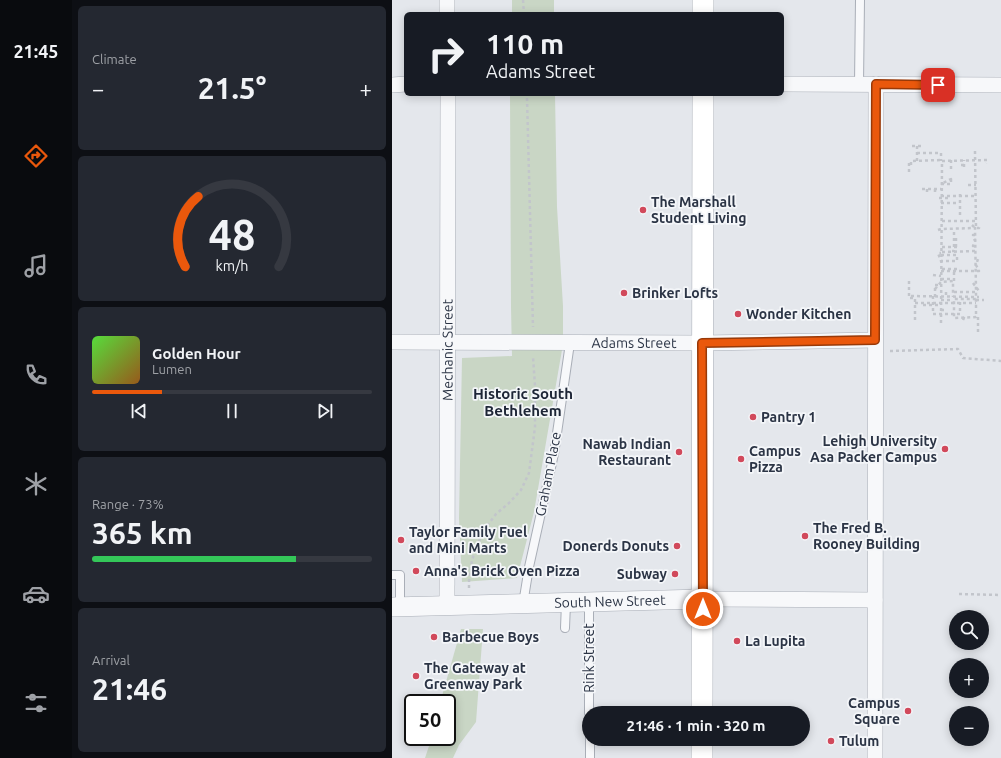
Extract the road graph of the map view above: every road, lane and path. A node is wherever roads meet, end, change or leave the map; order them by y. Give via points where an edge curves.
1 (447, 0) edge
2 (523, 0) edge
3 (703, 0) edge
4 (860, 0) edge
5 (447, 12) edge
6 (524, 12) edge
7 (703, 12) edge
8 (404, 84) edge
9 (784, 84) edge
10 (859, 84) junction
11 (876, 84) junction
12 (392, 85) edge
13 (1001, 85) edge
14 (448, 96) edge
15 (703, 96) edge
16 (527, 98) dead end
17 (912, 146) dead end
18 (916, 146) junction
19 (924, 146) dead end
20 (916, 153) junction
21 (976, 156) junction
22 (985, 156) dead end
23 (942, 159) junction
24 (919, 160) junction
25 (952, 160) junction
26 (964, 160) junction
27 (986, 161) junction
28 (964, 166) dead end
29 (951, 171) dead end
30 (909, 172) dead end
31 (976, 181) junction
32 (968, 185) dead end
33 (922, 189) dead end
34 (927, 189) junction
35 (935, 189) junction
36 (942, 190) junction
37 (927, 193) dead end
38 (935, 193) dead end
39 (961, 195) junction
40 (975, 196) junction
41 (941, 197) junction
42 (960, 203) junction
43 (940, 206) junction
44 (961, 216) dead end
45 (976, 218) dead end
46 (941, 221) junction
47 (976, 221) junction
48 (947, 229) dead end
49 (955, 229) junction
50 (940, 231) junction
51 (975, 233) junction
52 (955, 236) junction
53 (955, 246) junction
54 (976, 246) junction
55 (941, 247) junction
56 (954, 251) junction
57 (941, 255) junction
58 (937, 268) dead end
59 (941, 269) junction
60 (954, 269) junction
61 (975, 273) junction
62 (933, 276) dead end
63 (909, 281) dead end
64 (941, 281) junction
65 (954, 281) junction
66 (937, 285) dead end
67 (972, 285) dead end
68 (941, 291) junction
69 (976, 294) junction
70 (911, 296) dead end
71 (924, 296) dead end
72 (935, 296) junction
73 (954, 296) junction
74 (915, 298) junction
75 (941, 299) junction
76 (984, 300) dead end
77 (915, 303) junction
78 (923, 305) dead end
79 (941, 312) junction
80 (952, 314) junction
81 (977, 319) junction
82 (915, 320) dead end
83 (941, 323) junction
84 (533, 327) dead end
85 (973, 330) dead end
86 (978, 330) junction
87 (978, 335) dead end
88 (392, 342) edge
89 (448, 343) junction
90 (570, 343) junction
91 (702, 343) junction
92 (876, 346) junction
93 (533, 356) dead end
94 (1001, 361) edge
95 (392, 575) edge
96 (959, 594) dead end
97 (1001, 596) edge
98 (703, 599) junction
99 (875, 600) junction
100 (589, 602) junction
101 (566, 603) junction
102 (524, 604) junction
103 (469, 605) junction
104 (447, 606) junction
105 (396, 607) edge
106 (565, 628) dead end
107 (589, 706) edge
108 (702, 706) edge
109 (590, 746) edge
110 (702, 746) edge
111 (590, 758) edge
112 (702, 758) edge
113 (875, 758) edge

1 - 5 street
2 - 6 path
3 - 7 main road
4 - 10 lane
8 - 12 street
9 - 10 street
10 - 11 street
11 - 13 street
11 - 92 street
14 - 89 street, Mechanic Street
15 - 91 main road
16 - 84 path
17 - 18 path
18 - 19 path
18 - 20 path
20 - 23 path via 941,154
20 - 24 path
21 - 26 path
21 - 26 path
21 - 27 path
21 - 31 path
22 - 27 path
23 - 24 path
23 - 24 path
23 - 24 path via 911,160 911,164 910,161
23 - 25 path
23 - 36 path
23 - 41 path
23 - 43 path
24 - 30 path via 909,161
25 - 26 path
25 - 29 path
25 - 41 path via 942,161
26 - 27 path
26 - 28 path
31 - 32 path
31 - 40 path
33 - 34 path
34 - 35 path
34 - 37 path
35 - 36 path
35 - 38 path
36 - 43 path
39 - 40 path
39 - 41 path
39 - 42 path
40 - 47 path
41 - 43 path
41 - 50 path
42 - 43 path
42 - 44 path
43 - 46 path
43 - 50 path
45 - 51 path
46 - 47 path
46 - 55 path
47 - 51 path
48 - 50 path
49 - 50 path
49 - 51 path
49 - 52 path
50 - 57 path
50 - 57 path
51 - 54 path
52 - 53 path
52 - 53 path
53 - 55 path
53 - 56 path
53 - 57 path via 954,250
54 - 56 path
54 - 61 path
54 - 61 path
55 - 57 path
56 - 57 path
57 - 57 path via 957,261 957,255
57 - 59 path
57 - 64 path
58 - 59 path
59 - 60 path
59 - 61 path
59 - 64 path
59 - 64 path
60 - 61 path
60 - 65 path
61 - 69 path
61 - 69 path
62 - 64 path
63 - 74 path via 909,298
64 - 65 path
64 - 66 path
64 - 68 path
64 - 68 path
64 - 72 path via 935,289
64 - 75 path
64 - 75 path
65 - 73 path
67 - 69 path
68 - 75 path
69 - 73 path
69 - 73 path
69 - 75 path
69 - 76 path
69 - 81 path
70 - 72 path
71 - 72 path
72 - 74 path
72 - 75 path
72 - 79 path via 933,314
73 - 75 path
73 - 80 path
73 - 80 path via 960,298 960,314
73 - 81 path via 953,319
74 - 77 path
75 - 77 path
75 - 78 path via 936,306
75 - 79 path
75 - 79 path
75 - 83 path
75 - 83 path via 941,323 938,323
77 - 82 path
79 - 80 path
79 - 83 path
81 - 86 path
85 - 86 path
86 - 87 path
88 - 89 street, Adams Street
89 - 90 street, Adams Street
89 - 104 street, Mechanic Street
90 - 91 street, Adams Street
90 - 102 lane, Graham Place via 554,454 529,567
91 - 92 street, Adams Street
91 - 98 main road
92 - 94 path via 958,349 964,358
92 - 99 street
93 - 103 path via 535,427 529,473 522,490 496,514 478,543 472,560
95 - 105 lane via 400,575
96 - 97 path
98 - 99 street, South New Street
98 - 100 street, South New Street
98 - 108 main road
99 - 113 street
100 - 101 street, South New Street
100 - 107 lane, Rink Street
101 - 102 street, South New Street
101 - 106 lane
102 - 103 street, South New Street
103 - 104 street, South New Street
104 - 105 street, South New Street
109 - 111 lane
110 - 112 main road

